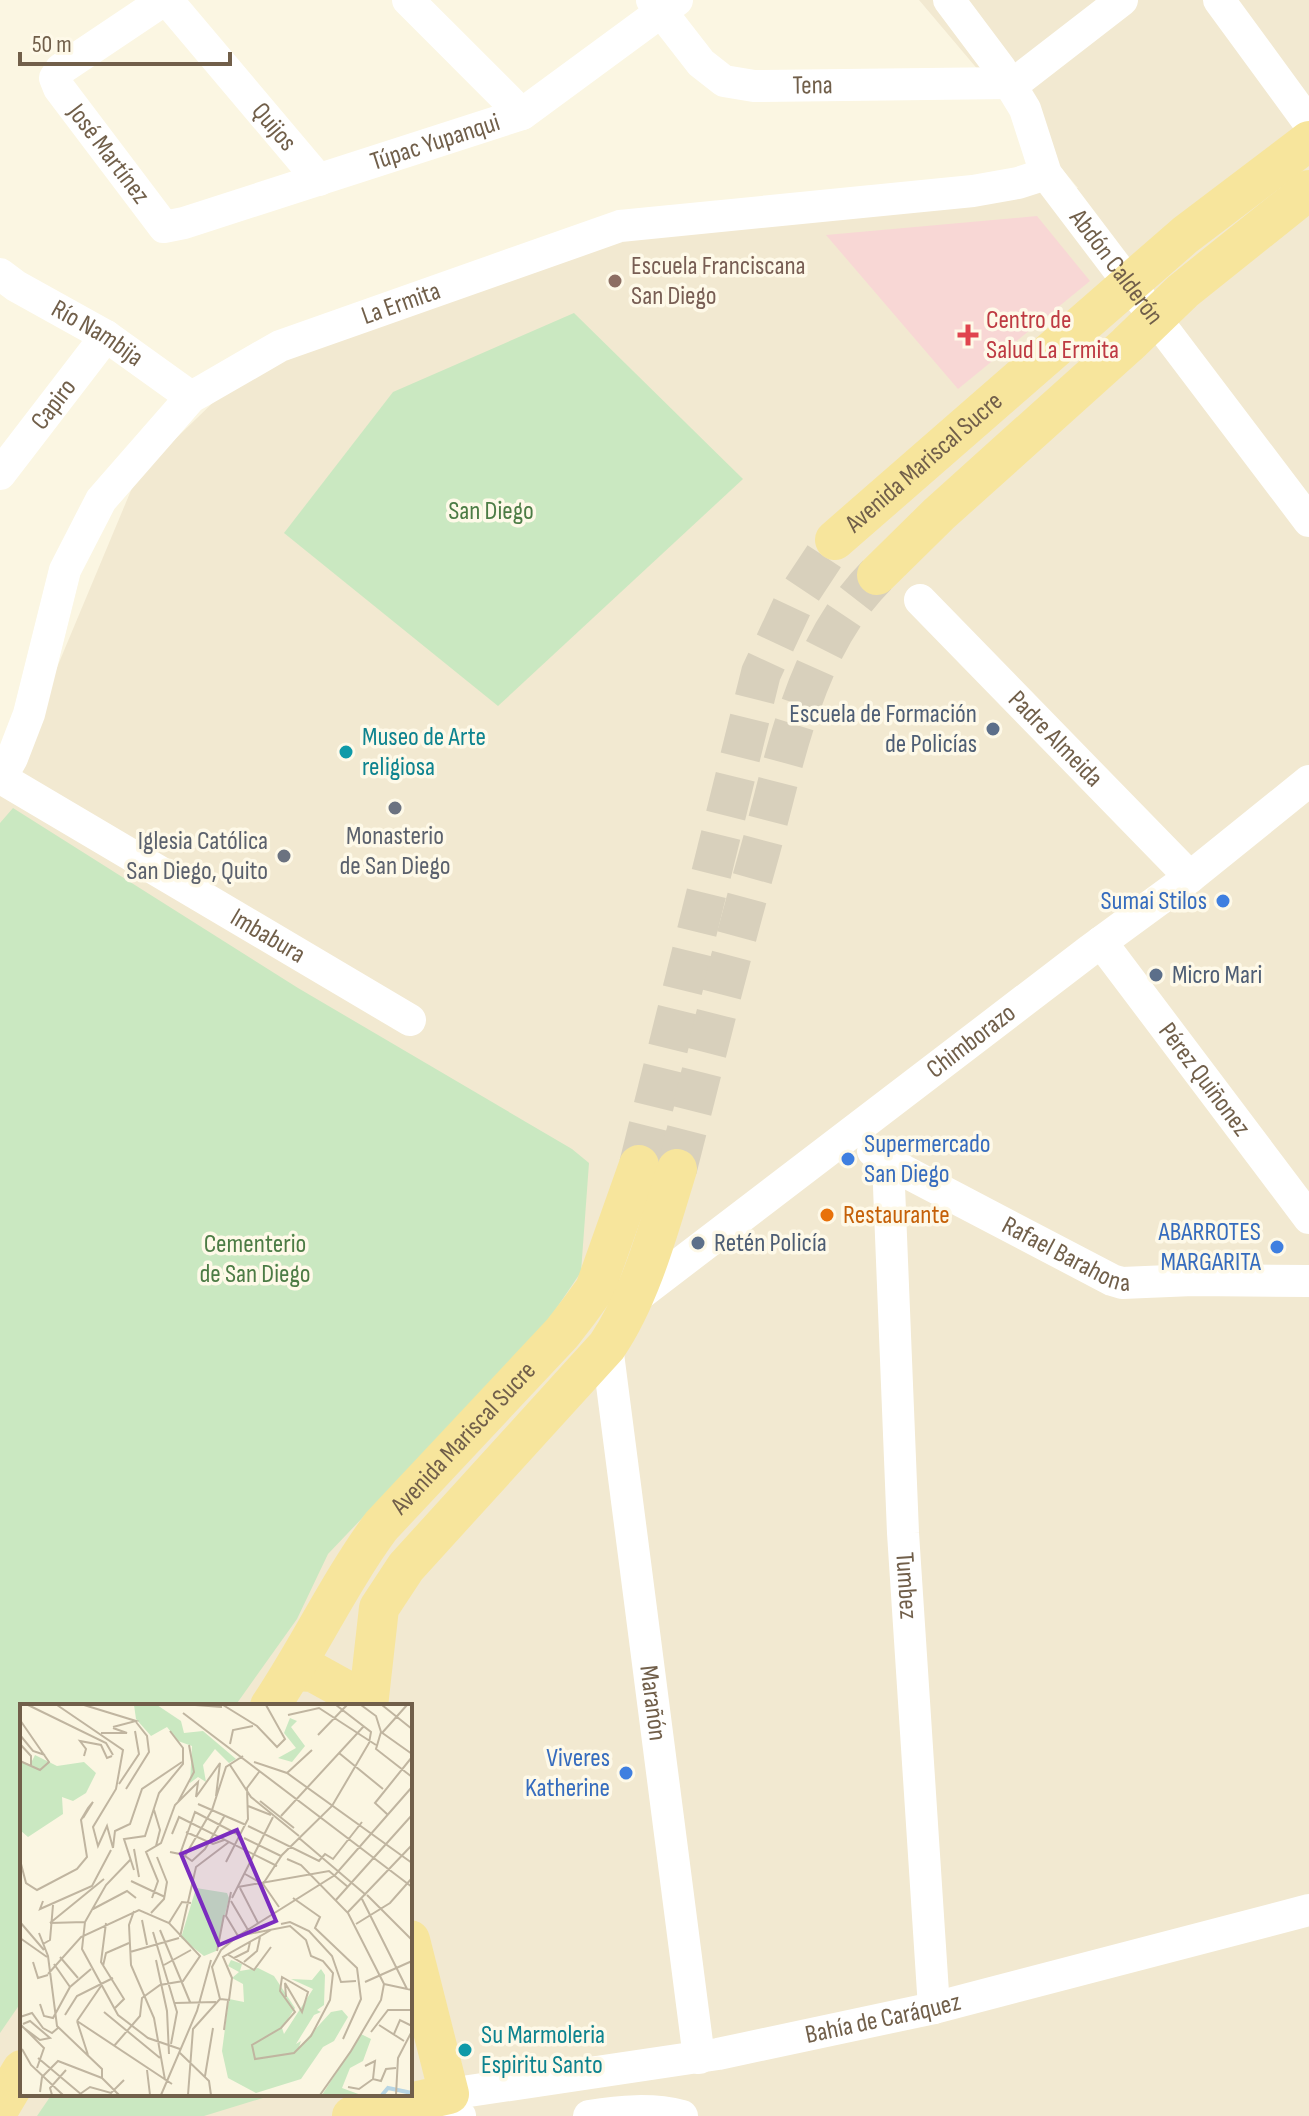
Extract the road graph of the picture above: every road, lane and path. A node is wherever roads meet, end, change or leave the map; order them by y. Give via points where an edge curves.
1 (165, 0) edge
2 (949, 0) edge
3 (1122, 0) edge
4 (1219, 0) edge
5 (411, 1) edge
6 (663, 4) edge
7 (1010, 83) junction
8 (522, 114) junction
9 (1309, 123) edge
10 (1309, 141) edge
11 (1046, 174) junction
12 (319, 180) junction
13 (1309, 190) edge
14 (164, 227) joint
15 (0, 274) edge
16 (106, 336) junction
17 (191, 397) junction
18 (0, 474) edge
19 (1309, 521) edge
20 (835, 540) tunnel mouth
21 (877, 575) tunnel mouth
22 (920, 600) dead end
23 (0, 778) edge
24 (1309, 781) edge
25 (1190, 877) junction
26 (1101, 942) junction
27 (410, 1020) dead end
28 (850, 1135) junction
29 (888, 1162) junction
30 (1309, 1218) edge
31 (1309, 1281) edge
32 (631, 1301) junction
33 (607, 1346) junction
34 (294, 1671) junction
35 (271, 1704) edge
36 (355, 1704) edge
37 (368, 1704) edge
38 (1309, 1910) edge
39 (412, 1948) edge
40 (934, 2008) junction
41 (699, 2058) junction
42 (20, 2073) edge
43 (454, 2105) edge
44 (0, 2107) edge
45 (352, 2116) edge
46 (589, 2116) edge
47 (682, 2116) edge

1 - 12 street, Quijos
1 - 14 street, José Martínez via 55,78
2 - 7 street, Abdón Calderón
3 - 7 street
4 - 9 street
5 - 8 street
6 - 7 street, Tena via 701,63 724,81 754,86
6 - 8 street, Túpac Yupanqui
7 - 11 street, Abdón Calderón via 1025,109
8 - 12 street, Túpac Yupanqui
10 - 20 main road, Avenida Mariscal Sucre via 1185,235
11 - 17 street, La Ermita via 973,191 620,226 280,346
11 - 19 street, Abdón Calderón
12 - 14 street, Túpac Yupanqui
13 - 21 main road, Avenida Mariscal Sucre via 1183,291
15 - 16 street, Río Nambija
16 - 17 street, Río Nambija
16 - 18 street, Capiro
17 - 23 street, La Ermita via 101,500 65,570 29,714
22 - 25 street, Padre Almeida
23 - 27 street, Imbabura
24 - 25 street, Chimborazo
25 - 26 street, Chimborazo
26 - 28 street, Chimborazo
26 - 30 street, Pérez Quiñonez
28 - 29 street, Rafael Barahona
28 - 32 street, Chimborazo
29 - 31 street, Rafael Barahona via 1122,1283
29 - 40 street, Tumbez via 903,1533
32 - 33 main road, Avenida Mariscal Sucre
32 - 34 main road, Avenida Mariscal Sucre via 657,1235 658,1167 622,1218 595,1289 562,1333 381,1526
33 - 37 main road, Avenida Mariscal Sucre via 406,1567 379,1608
33 - 41 street, Marañón
34 - 35 main road, Avenida Mariscal Sucre
34 - 36 main road via 313,1672 351,1693
38 - 40 street, Bahía de Caráquez
39 - 43 main road
40 - 41 street, Bahía de Caráquez
41 - 43 street, Bahía de Caráquez
42 - 44 main road
43 - 45 main road
46 - 47 street via 626,2111

